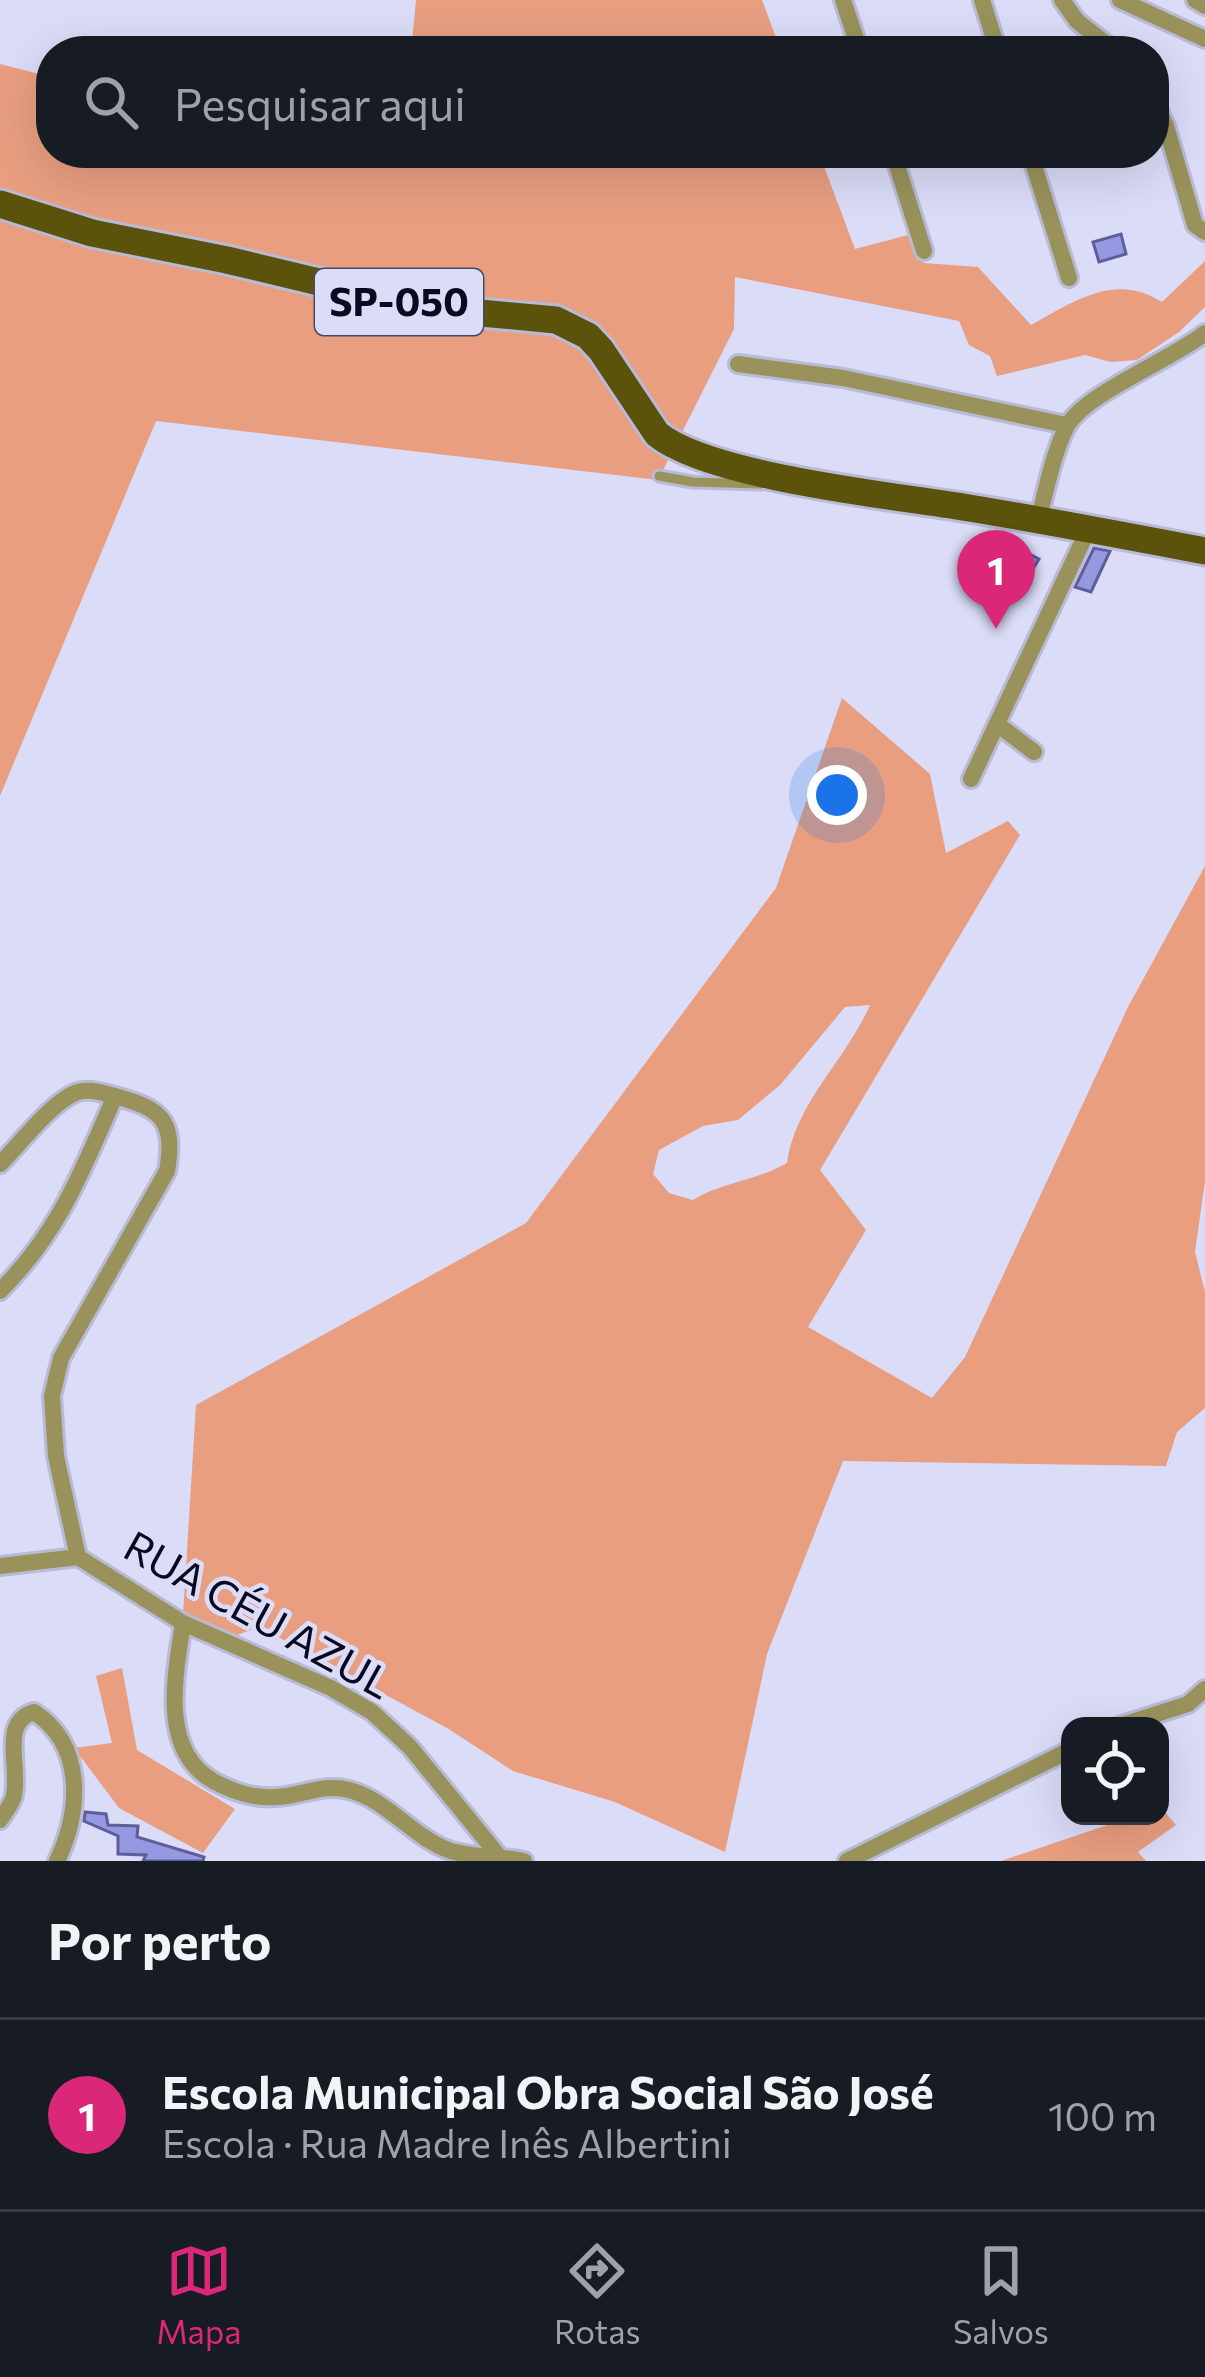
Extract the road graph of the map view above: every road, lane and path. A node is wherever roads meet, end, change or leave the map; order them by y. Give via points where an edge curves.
1 (843, 0) edge
2 (982, 0) edge
3 (1062, 0) edge
4 (1120, 0) edge
5 (1195, 0) edge
6 (1205, 6) edge
7 (855, 36) edge
8 (993, 36) edge
9 (1096, 36) edge
10 (1205, 39) edge
11 (1169, 136) edge
12 (898, 168) edge
13 (1035, 168) edge
14 (0, 204) edge
15 (1205, 232) edge
16 (924, 250) dead end
17 (1069, 278) dead end
18 (1205, 333) edge
19 (738, 364) dead end
20 (1066, 425) junction
21 (659, 476) dead end
22 (797, 480) junction
23 (1038, 521) junction
24 (1088, 530) junction
25 (1205, 551) edge
26 (997, 724) junction
27 (1034, 752) dead end
28 (971, 779) dead end
29 (115, 1096) junction
30 (0, 1165) edge
31 (0, 1291) edge
32 (78, 1557) junction
33 (0, 1566) edge
34 (183, 1623) junction
35 (1205, 1690) edge
36 (1147, 1717) edge
37 (1061, 1755) edge
38 (0, 1820) edge
39 (870, 1854) edge
40 (497, 1858) edge
41 (58, 1861) edge
42 (524, 1861) edge
43 (847, 1861) edge

1 - 7 street
2 - 8 street
3 - 9 street
4 - 10 street
5 - 6 street
11 - 15 street via 1195,225
12 - 16 street
13 - 17 street
14 - 22 main road, SP-050 via 92,233 427,308 556,320 601,350 669,443
18 - 20 street
19 - 20 street
20 - 23 street
21 - 22 lane via 745,486
22 - 23 main road, SP-050
23 - 24 main road, SP-050
24 - 25 main road, SP-050
24 - 26 street
26 - 27 street
26 - 28 street
29 - 30 street via 78,1091
29 - 31 street via 62,1215
29 - 32 street via 153,1107 172,1144 167,1171 61,1358 52,1396
32 - 33 street, RUA CÉU AZUL
32 - 34 street, RUA CÉU AZUL
34 - 40 street, RUA CÉU AZUL via 372,1712 410,1747
34 - 40 street via 176,1731 200,1774 237,1794 345,1788 452,1851
35 - 36 street
37 - 39 street
38 - 41 street via 14,1797 12,1724 34,1712 64,1744 76,1779
39 - 43 street
40 - 42 street

